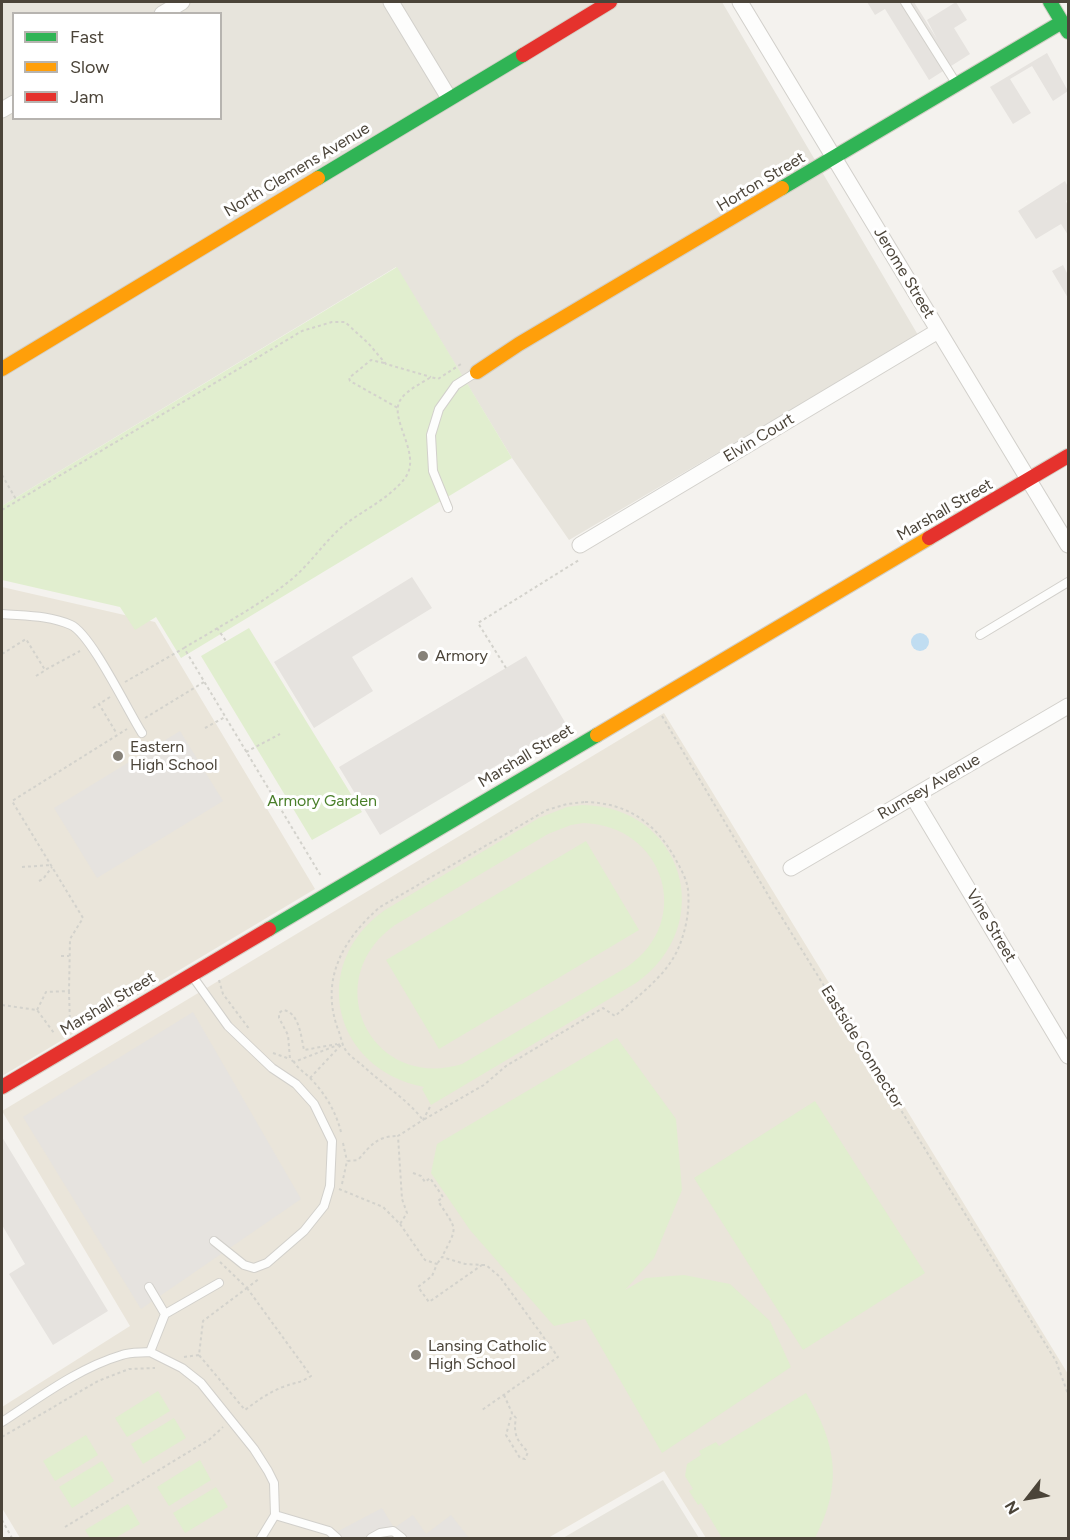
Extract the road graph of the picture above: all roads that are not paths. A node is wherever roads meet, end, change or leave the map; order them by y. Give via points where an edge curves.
1 (182, 2) edge
2 (391, 2) edge
3 (610, 2) edge
4 (740, 2) edge
5 (905, 2) edge
6 (1050, 2) edge
7 (165, 12) edge
8 (1065, 27) edge
9 (957, 85) junction
10 (449, 98) junction
11 (835, 158) junction
12 (938, 331) junction
13 (2, 369) edge
14 (477, 372) joint
15 (1068, 456) edge
16 (1029, 479) junction
17 (448, 508) dead end
18 (1068, 545) edge
19 (581, 552) road end
20 (1068, 582) edge
21 (2, 614) edge
22 (980, 635) dead end
23 (1068, 706) edge
24 (142, 734) dead end
25 (913, 797) junction
26 (791, 868) dead end
27 (190, 975) junction
28 (1068, 1056) edge
29 (2, 1087) edge
30 (214, 1241) dead end
31 (219, 1283) dead end
32 (149, 1287) dead end
33 (165, 1314) junction
34 (150, 1352) junction
35 (2, 1422) edge
36 (274, 1515) junction
37 (261, 1539) edge
38 (337, 1539) edge
39 (370, 1539) edge
40 (402, 1539) edge

1 - 7 street
2 - 10 street
3 - 10 street, North Clemens Avenue
4 - 11 street, Jerome Street
5 - 9 lane
6 - 8 street
8 - 9 street, Horton Street
9 - 11 street, Horton Street
10 - 13 street, North Clemens Avenue
11 - 12 street, Jerome Street
11 - 14 street, Horton Street
12 - 16 street, Jerome Street
12 - 19 street, Elvin Court
14 - 17 lane via 456,386 439,409 431,435 433,471
15 - 16 street, Marshall Street
16 - 18 street, Jerome Street
16 - 27 street, Marshall Street
20 - 22 lane
21 - 24 lane via 51,618 73,626 87,638
23 - 25 street, Rumsey Avenue
25 - 26 street, Rumsey Avenue
25 - 28 street, Vine Street
27 - 29 street, Marshall Street
27 - 30 lane via 228,1026 314,1104 332,1141 330,1186 324,1206 267,1263 254,1268 244,1265
31 - 33 lane
32 - 33 lane
33 - 34 lane
34 - 35 lane via 123,1354 101,1364
34 - 36 lane via 201,1383 254,1449 274,1483
36 - 37 lane
36 - 38 lane via 329,1531
39 - 40 lane via 393,1532

